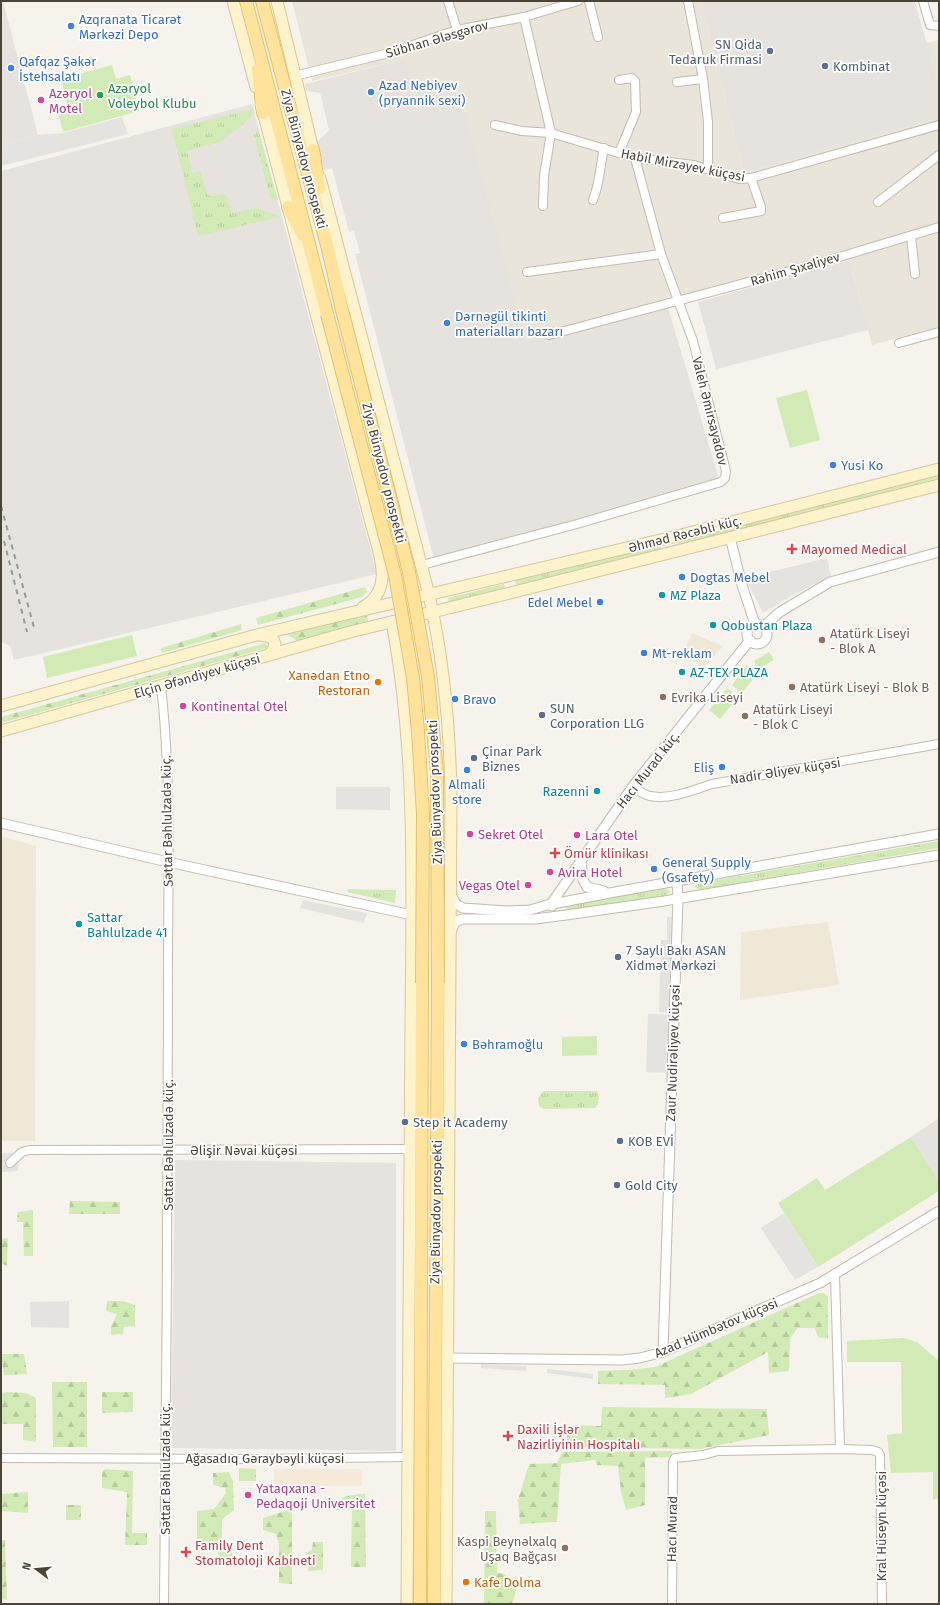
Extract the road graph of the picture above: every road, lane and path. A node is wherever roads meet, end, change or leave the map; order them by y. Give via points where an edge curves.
1 (234, 1) edge
2 (246, 1) edge
3 (262, 1) edge
4 (277, 1) edge
5 (448, 1) edge
6 (578, 1) edge
7 (589, 1) edge
8 (688, 1) edge
9 (923, 1) edge
10 (524, 17) junction
11 (268, 24) junction
12 (939, 26) edge
13 (254, 28) junction
14 (457, 30) junction
15 (598, 38) dead end
16 (294, 76) junction
17 (703, 78) junction
18 (619, 80) dead end
19 (677, 82) dead end
20 (263, 113) junction
21 (495, 125) dead end
22 (939, 125) edge
23 (551, 134) junction
24 (604, 148) junction
25 (313, 150) junction
26 (619, 153) junction
27 (939, 155) edge
28 (636, 158) junction
29 (708, 169) junction
30 (751, 178) junction
31 (593, 200) dead end
32 (878, 202) dead end
33 (543, 206) dead end
34 (288, 207) junction
35 (723, 218) dead end
36 (939, 227) edge
37 (911, 236) junction
38 (328, 249) junction
39 (312, 251) junction
40 (661, 254) junction
41 (527, 272) dead end
42 (915, 274) dead end
43 (678, 301) junction
44 (939, 332) edge
45 (549, 335) dead end
46 (899, 343) dead end
47 (939, 469) edge
48 (939, 485) edge
49 (407, 506) junction
50 (370, 519) junction
51 (673, 537) junction
52 (730, 538) junction
53 (676, 551) junction
54 (939, 552) edge
55 (422, 565) junction
56 (506, 577) junction
57 (510, 593) junction
58 (429, 594) junction
59 (389, 604) joint
60 (348, 612) junction
61 (433, 612) junction
62 (392, 622) junction
63 (759, 625) junction
64 (253, 636) junction
65 (750, 640) junction
66 (267, 656) junction
67 (161, 686) junction
68 (446, 699) junction
69 (1, 706) edge
70 (405, 712) junction
71 (1, 731) edge
72 (939, 744) edge
73 (633, 786) junction
74 (1, 823) edge
75 (939, 834) edge
76 (939, 855) edge
77 (168, 862) junction
78 (581, 862) junction
79 (677, 882) junction
80 (615, 892) junction
81 (451, 895) junction
82 (678, 898) junction
83 (551, 904) junction
84 (412, 915) junction
85 (566, 915) junction
86 (451, 932) junction
87 (422, 1016) junction
88 (438, 1017) junction
89 (411, 1149) junction
90 (168, 1150) junction
91 (448, 1151) junction
92 (10, 1163) dead end
93 (939, 1211) edge
94 (422, 1241) junction
95 (436, 1242) junction
96 (835, 1275) junction
97 (663, 1352) junction
98 (446, 1358) junction
99 (840, 1449) junction
100 (408, 1457) junction
101 (1, 1458) edge
102 (165, 1459) junction
103 (164, 1604) edge
104 (407, 1604) edge
105 (420, 1604) edge
106 (434, 1604) edge
107 (446, 1604) edge
108 (672, 1604) edge
109 (882, 1604) edge

1 - 20 main road, Ziya Bünyadov prospekti
2 - 13 main road, Ziya Bünyadov prospekti
3 - 11 main road, Ziya Bünyadov prospekti
4 - 16 main road, Ziya Bünyadov prospekti
5 - 14 street
6 - 10 street, Sübhan Ələsgərov
7 - 15 street
8 - 17 street
9 - 12 street via 930,25
10 - 14 street, Sübhan Ələsgərov
10 - 23 street
11 - 16 main road
11 - 38 main road, Ziya Bünyadov prospekti
13 - 20 main road
13 - 39 main road, Ziya Bünyadov prospekti
14 - 16 street, Sübhan Ələsgərov via 389,53
16 - 25 main road, Ziya Bünyadov prospekti
17 - 19 street
17 - 29 street via 708,122
18 - 26 street via 632,78 635,81 637,107
20 - 34 main road, Ziya Bünyadov prospekti
21 - 23 street, Habil Mirzəyev küçəsi
22 - 30 street, Habil Mirzəyev küçəsi
23 - 24 street, Habil Mirzəyev küçəsi
23 - 33 street via 544,176
24 - 26 street, Habil Mirzəyev küçəsi
24 - 31 street via 599,171 600,180
25 - 38 main road
25 - 49 main road, Ziya Bünyadov prospekti
26 - 28 street, Habil Mirzəyev küçəsi
27 - 32 street
28 - 29 street, Habil Mirzəyev küçəsi
28 - 40 street, Valeh Əmirsayadov
29 - 30 street, Habil Mirzəyev küçəsi via 739,179
30 - 35 street via 761,211
34 - 39 main road
34 - 50 main road, Ziya Bünyadov prospekti
36 - 37 street, Rəhim Şıxəliyev
37 - 42 street
37 - 43 street, Rəhim Şıxəliyev
38 - 88 main road, Ziya Bünyadov prospekti, bridge via 409,572 428,677 437,772
39 - 87 main road, Ziya Bünyadov prospekti, bridge via 395,575 413,678 423,814
40 - 41 street
40 - 43 street, Valeh Əmirsayadov
43 - 45 street, Rəhim Şıxəliyev
43 - 55 street, Valeh Əmirsayadov via 693,341 726,471 725,478 721,482 577,524
44 - 46 street
47 - 51 main road, Əhməd Rəcəbli küç.
48 - 52 main road, Əhməd Rəcəbli küç.
49 - 50 main road via 405,526 396,534 381,533
49 - 55 main road, Ziya Bünyadov prospekti
50 - 60 main road, Ziya Bünyadov prospekti via 383,577 381,588 372,601
51 - 53 main road
51 - 56 main road, Əhməd Rəcəbli küç.
52 - 53 main road, Əhməd Rəcəbli küç.
52 - 63 street via 742,586
53 - 57 main road, Əhməd Rəcəbli küç.
54 - 63 street via 830,582
55 - 58 main road, Ziya Bünyadov prospekti
56 - 57 main road
56 - 58 main road, Əhməd Rəcəbli küç.
57 - 61 main road, Əhməd Rəcəbli küç.
58 - 59 main road, Əhməd Rəcəbli küç.
58 - 61 main road, Ziya Bünyadov prospekti
59 - 60 main road, Elçin Əfəndiyev küçəsi
60 - 64 main road, Elçin Əfəndiyev küçəsi
61 - 62 main road, Elçin Əfəndiyev küçəsi
61 - 68 main road, Ziya Bünyadov prospekti
62 - 66 main road, Elçin Əfəndiyev küçəsi
62 - 70 main road, Ziya Bünyadov prospekti
63 - 65 street via 748,630
63 - 65 street via 767,632 764,641 755,643
64 - 66 main road via 265,635 274,640 275,647
64 - 69 main road, Elçin Əfəndiyev küçəsi
65 - 73 street, Hacı Murad küç.
66 - 67 main road, Elçin Əfəndiyev küçəsi
67 - 71 main road, Elçin Əfəndiyev küçəsi
67 - 77 street, Səttar Bəhlulzadə küç. via 166,728
68 - 70 main road via 433,682 422,682 412,687
68 - 81 main road, Ziya Bünyadov prospekti via 451,778
70 - 84 main road, Ziya Bünyadov prospekti via 411,798
72 - 73 street, Nadir Əliyev küçəsi via 724,781 664,796 650,796
73 - 78 street, Hacı Murad küç.
74 - 77 street
75 - 79 street
76 - 82 street
77 - 84 street
77 - 90 street, Səttar Bəhlulzadə küç.
78 - 80 street via 582,880 587,887
78 - 83 street, Hacı Murad küç.
79 - 80 street
79 - 82 street, Zaur Nudirəliyev küçəsi
80 - 83 street
81 - 83 street via 458,907 469,909 518,911
81 - 86 main road, Ziya Bünyadov prospekti
82 - 85 street
82 - 97 street, Zaur Nudirəliyev küçəsi
83 - 85 street via 556,913
84 - 89 main road, Ziya Bünyadov prospekti
85 - 86 street via 530,919 462,919 455,922
86 - 91 main road, Ziya Bünyadov prospekti
87 - 89 main road
87 - 94 main road, Ziya Bünyadov prospekti
88 - 91 main road
88 - 95 main road, Ziya Bünyadov prospekti
89 - 90 street, Əlişir Nəvai küçəsi
89 - 94 main road
89 - 100 main road, Ziya Bünyadov prospekti
90 - 92 street, Əlişir Nəvai küçəsi via 29,1150 22,1152
90 - 102 street, Səttar Bəhlulzadə küç.
91 - 95 main road
91 - 98 main road, Ziya Bünyadov prospekti
93 - 96 street, Azad Hümbətov küçəsi
94 - 105 main road, Ziya Bünyadov prospekti
95 - 106 main road, Ziya Bünyadov prospekti
96 - 97 street, Azad Hümbətov küçəsi
96 - 99 street
97 - 98 street, Azad Hümbətov küçəsi via 622,1360
98 - 107 main road, Ziya Bünyadov prospekti
99 - 108 street, Hacı Murad via 718,1451 675,1458
99 - 109 street, Kral Hüseyn küçəsi via 876,1450 880,1455
100 - 102 street, Ağasadıq Gəraybəyli küçəsi
100 - 104 main road, Ziya Bünyadov prospekti
101 - 102 street, Ağasadıq Gəraybəyli küçəsi
102 - 103 street, Səttar Bəhlulzadə küç.

